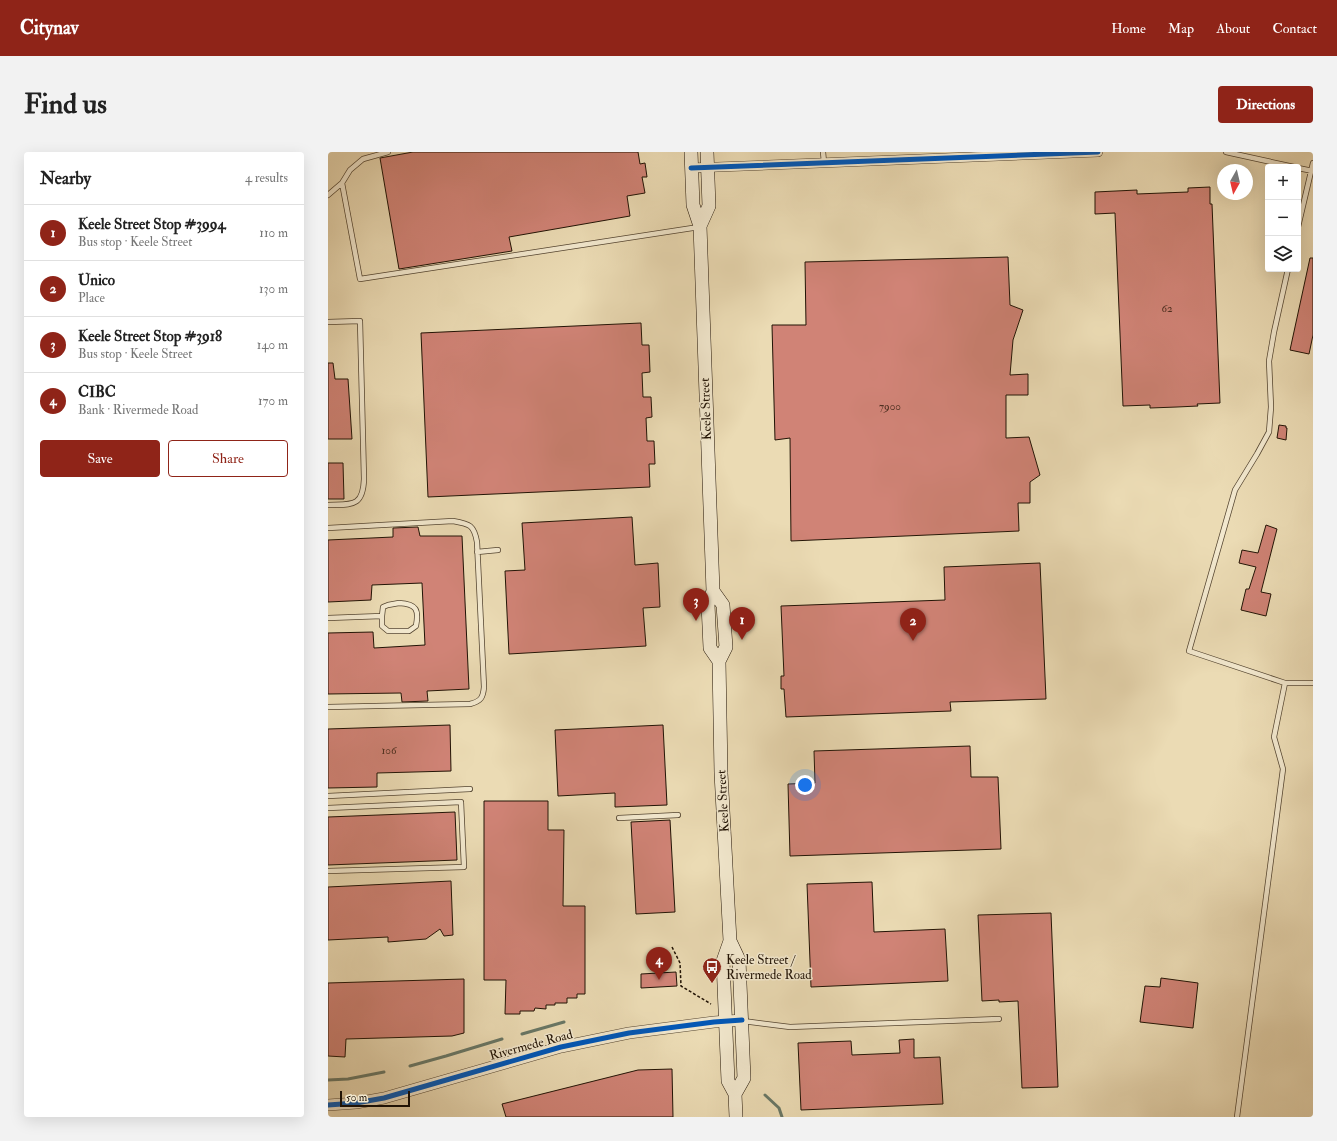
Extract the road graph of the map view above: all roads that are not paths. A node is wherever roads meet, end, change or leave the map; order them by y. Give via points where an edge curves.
1 (388, 152) edge
2 (691, 152) edge
3 (707, 152) edge
4 (823, 152) edge
5 (1098, 152) edge
6 (1226, 152) edge
7 (938, 155) edge
8 (824, 162) junction
9 (1313, 163) edge
10 (1280, 164) edge
11 (691, 168) junction
12 (707, 168) junction
13 (1301, 169) edge
14 (1312, 171) edge
15 (342, 183) junction
16 (328, 195) edge
17 (1301, 215) edge
18 (700, 226) junction
19 (1287, 272) edge
20 (328, 322) edge
21 (328, 505) edge
22 (328, 528) edge
23 (498, 550) dead end
24 (477, 552) junction
25 (382, 616) junction
26 (328, 618) edge
27 (1285, 683) junction
28 (1313, 683) edge
29 (328, 707) edge
30 (470, 789) dead end
31 (328, 796) edge
32 (328, 808) edge
33 (678, 815) dead end
34 (619, 818) dead end
35 (328, 871) edge
36 (730, 941) junction
37 (998, 1019) dead end
38 (742, 1020) junction
39 (726, 1021) junction
40 (735, 1094) junction
41 (328, 1105) edge
42 (736, 1117) edge
43 (1237, 1117) edge

1 - 15 lane via 362,159 350,170
2 - 11 main road, Keele Street
3 - 12 main road, Keele Street
4 - 8 lane
5 - 7 street
6 - 10 lane
7 - 8 street
8 - 12 street
9 - 14 lane
11 - 12 street
11 - 18 main road, Keele Street via 692,205
12 - 18 main road, Keele Street via 709,206
13 - 14 lane
14 - 17 lane
15 - 16 lane
15 - 18 lane via 360,279
18 - 36 main road, Keele Street via 713,591 708,604 710,648 719,661 721,773
19 - 27 lane via 1269,361 1269,432 1235,490 1189,651
20 - 21 lane via 360,321 364,490 353,504
22 - 24 lane via 453,521 472,527
23 - 24 lane
24 - 29 lane via 484,687 481,698 470,704
25 - 25 lane via 382,626 388,631 409,631 416,626 416,609 412,605 388,605 383,607
25 - 26 lane
27 - 28 lane
27 - 43 lane via 1274,737 1283,770
30 - 31 lane
32 - 35 lane via 461,802 464,867
33 - 34 lane
36 - 38 main road, Keele Street via 739,960
36 - 39 main road, Keele Street via 723,961
37 - 38 lane via 790,1027
38 - 39 street, Rivermede Road
38 - 40 main road, Keele Street via 744,1078
39 - 40 main road, Keele Street via 728,1081
39 - 41 street, Rivermede Road via 629,1033 560,1047 384,1098
40 - 42 main road, Keele Street

